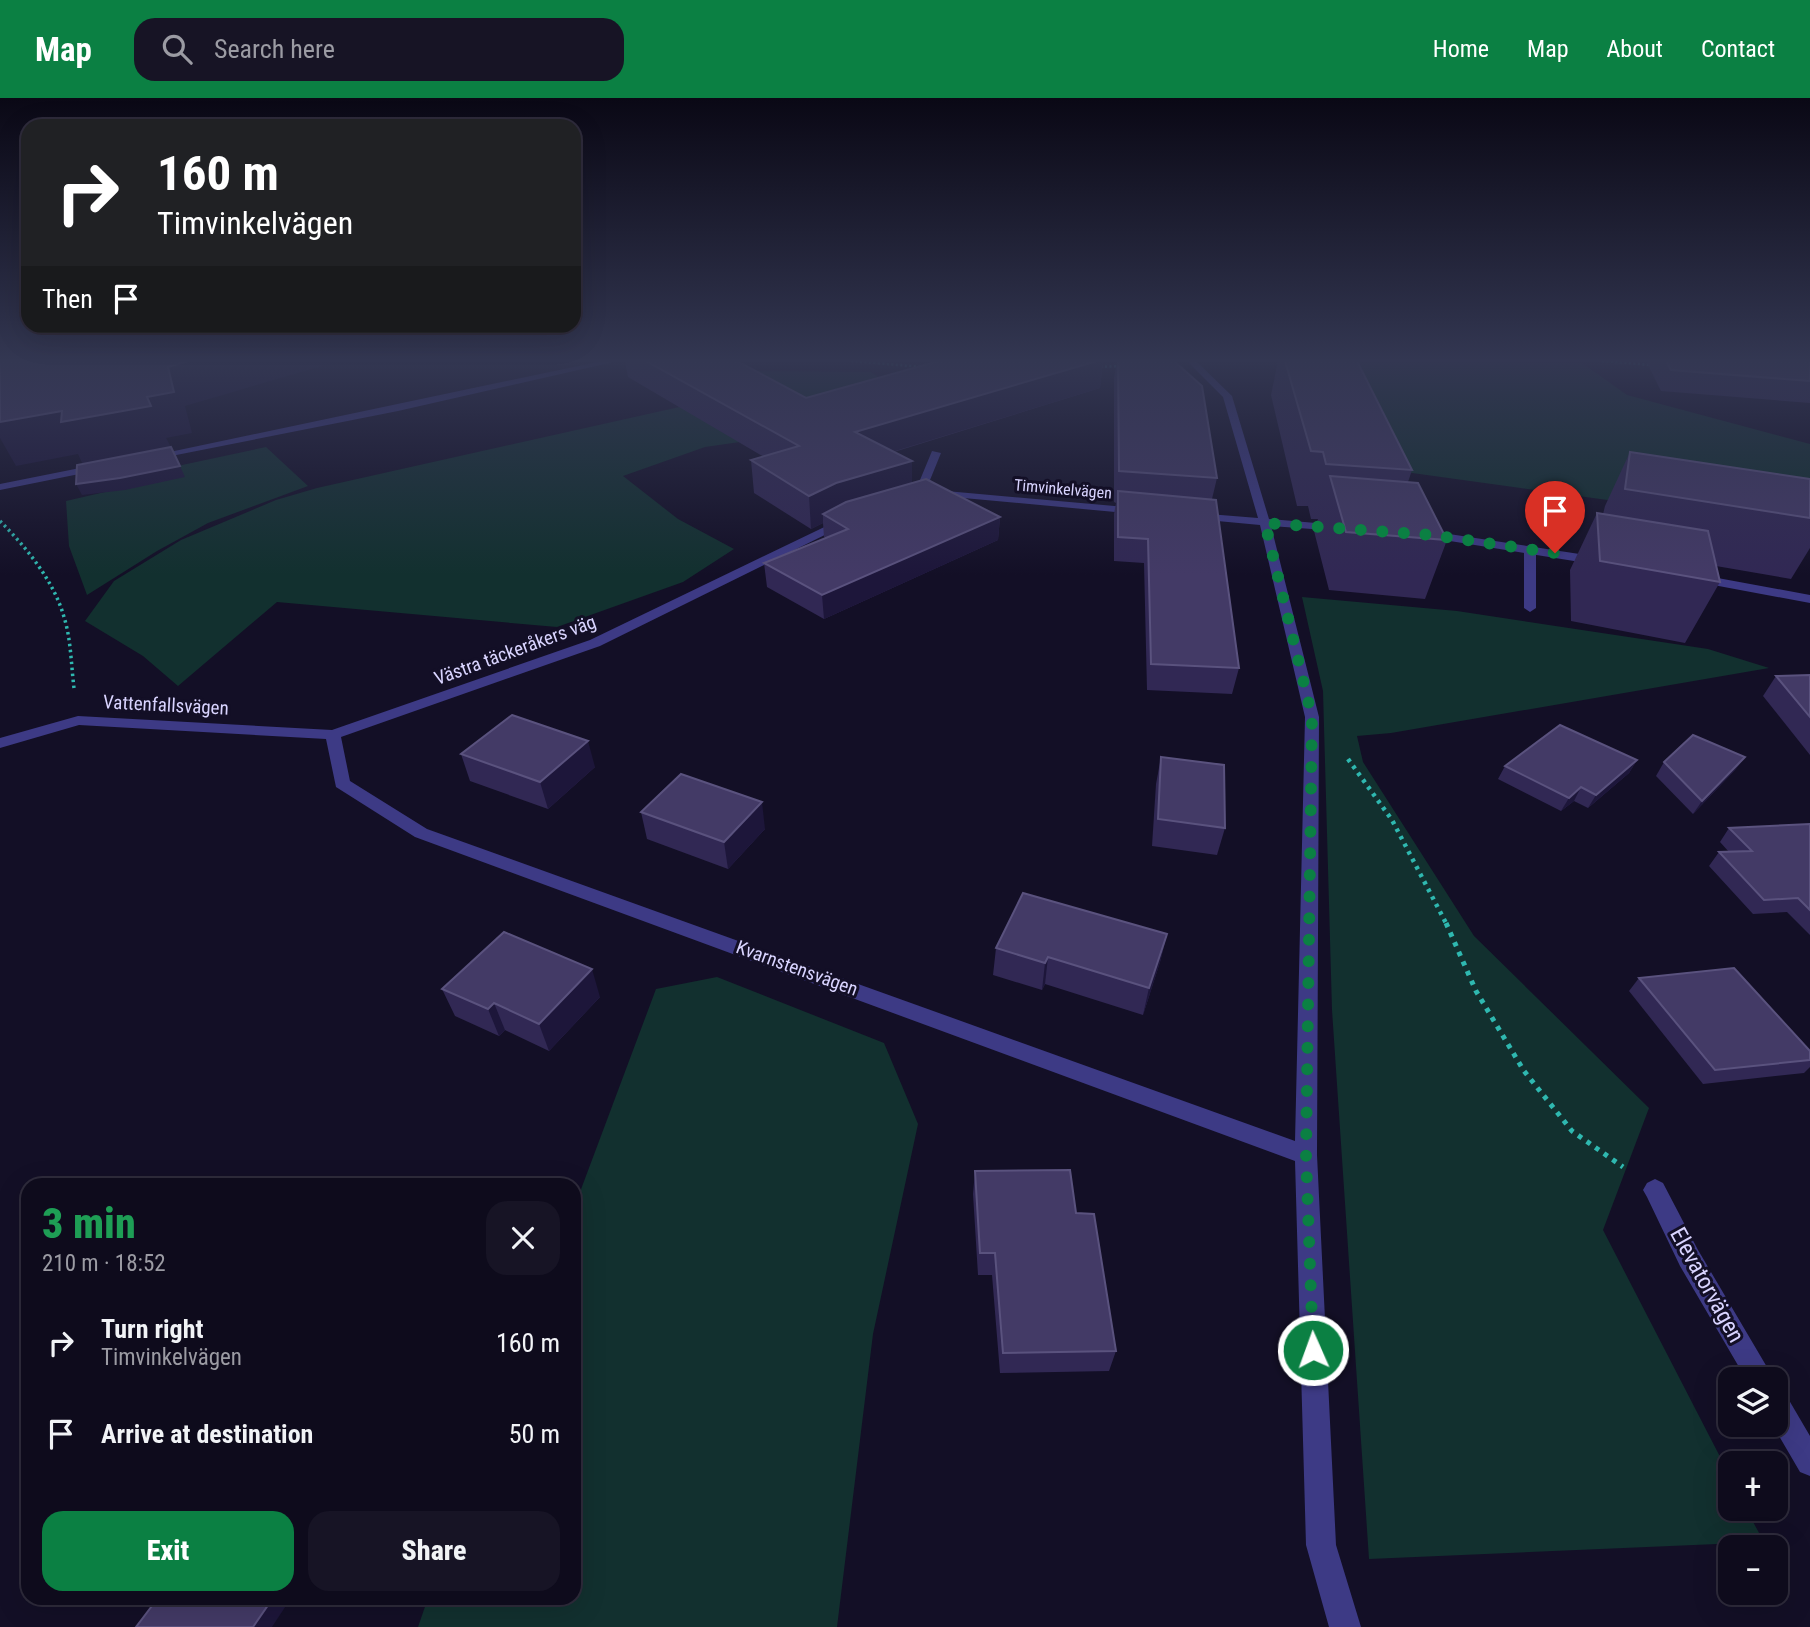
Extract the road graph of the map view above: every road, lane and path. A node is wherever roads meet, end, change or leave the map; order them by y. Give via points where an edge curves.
1 (276, 432) edge
2 (1238, 432) edge
3 (936, 453) dead end
4 (137, 460) edge
5 (110, 465) edge
6 (0, 487) edge
7 (933, 493) junction
8 (920, 497) edge
9 (1146, 512) edge
10 (1186, 516) edge
11 (855, 517) edge
12 (0, 521) edge
13 (1265, 523) junction
14 (1353, 529) edge
15 (1406, 533) edge
16 (1530, 548) junction
17 (1610, 563) edge
18 (1676, 575) edge
19 (1810, 599) edge
20 (1530, 608) dead end
21 (78, 720) junction
22 (1312, 726) junction
23 (333, 734) junction
24 (0, 743) edge
25 (1306, 1155) junction
26 (1655, 1190) joint
27 (1754, 1367) edge
28 (1788, 1425) edge
29 (1810, 1462) edge
30 (1345, 1627) edge

1 - 4 street
2 - 13 street
3 - 7 street via 925,480
5 - 6 street
7 - 8 street, Timvinkelvägen
7 - 9 street, Timvinkelvägen
10 - 13 street
11 - 23 street, Västra täckeråkers väg via 595,643
12 - 21 path via 36,564 64,614
13 - 14 street
13 - 22 street
15 - 16 street
16 - 17 street
16 - 20 street
18 - 19 street
21 - 23 street, Vattenfallsvägen
21 - 24 street, Vattenfallsvägen
22 - 25 street
22 - 26 path via 1346,756 1392,820 1460,947 1476,991 1524,1071 1572,1131
23 - 25 street, Kvarnstensvägen via 342,783 421,833
25 - 30 street via 1321,1545
26 - 27 street, Elevatorvägen
28 - 29 street

